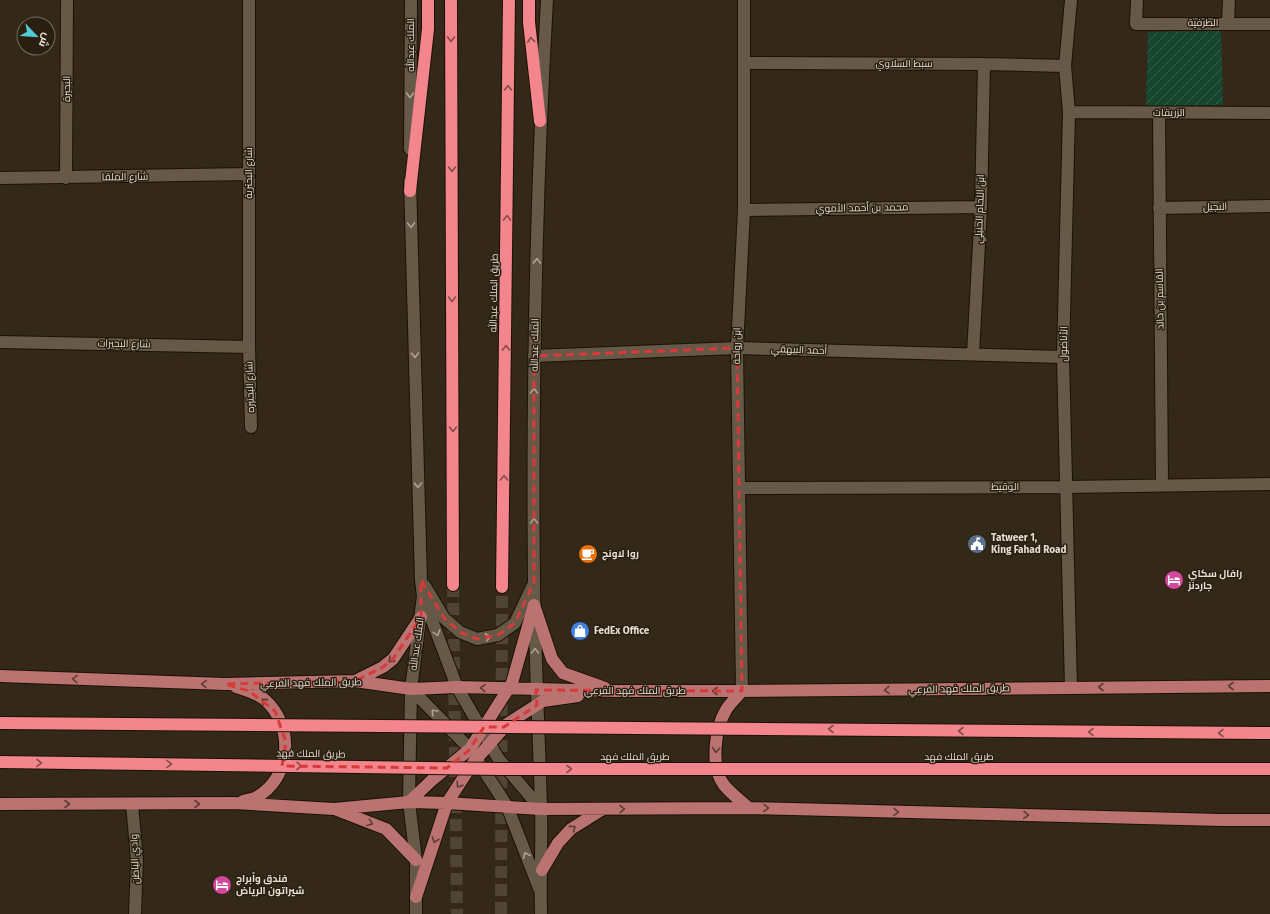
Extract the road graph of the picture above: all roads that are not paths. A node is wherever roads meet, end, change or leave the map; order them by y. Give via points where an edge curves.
1 (67, 0) edge
2 (249, 0) edge
3 (411, 0) edge
4 (428, 0) edge
5 (451, 0) edge
6 (509, 0) edge
7 (529, 0) edge
8 (547, 0) edge
9 (744, 0) edge
10 (1071, 0) edge
11 (1137, 0) edge
12 (1229, 0) edge
13 (1228, 23) junction
14 (1270, 24) edge
15 (744, 63) junction
16 (984, 64) junction
17 (1065, 66) junction
18 (1069, 112) junction
19 (1159, 113) junction
20 (1270, 113) edge
21 (540, 121) junction
22 (250, 174) junction
23 (0, 178) edge
24 (66, 178) junction
25 (410, 191) junction
26 (1270, 206) edge
27 (981, 207) junction
28 (1159, 208) junction
29 (744, 210) junction
30 (0, 342) edge
31 (249, 347) junction
32 (737, 348) junction
33 (973, 354) junction
34 (534, 356) junction
35 (1063, 357) junction
36 (251, 427) dead end
37 (1270, 484) edge
38 (1162, 485) junction
39 (1065, 487) junction
40 (740, 488) junction
41 (421, 580) junction
42 (534, 582) junction
43 (453, 585) tunnel mouth
44 (502, 587) tunnel mouth
45 (423, 596) junction
46 (534, 605) junction
47 (421, 616) junction
48 (0, 676) edge
49 (355, 680) junction
50 (224, 684) junction
51 (1270, 686) edge
52 (457, 687) junction
53 (1071, 688) junction
54 (411, 689) junction
55 (508, 689) junction
56 (536, 690) junction
57 (615, 691) junction
58 (742, 691) junction
59 (537, 705) junction
60 (0, 723) edge
61 (482, 730) junction
62 (1265, 733) edge
63 (490, 743) junction
64 (474, 754) junction
65 (0, 762) edge
66 (1270, 769) edge
67 (409, 802) junction
68 (234, 803) junction
69 (447, 803) junction
70 (0, 804) edge
71 (132, 804) junction
72 (507, 806) junction
73 (749, 808) junction
74 (334, 809) junction
75 (541, 809) junction
76 (604, 809) junction
77 (1270, 820) edge
78 (416, 860) junction
79 (542, 870) junction
80 (541, 891) junction
81 (416, 897) junction
82 (135, 914) edge
83 (416, 914) edge
84 (541, 914) edge

1 - 24 street, البحيرة
2 - 22 street, شارع البحترية
3 -> 25 street, الملك عبدالله
4 - 25 highway via 428,29
5 -> 43 highway
44 -> 6 highway, طريق الملك عبدالله
21 -> 7 highway
8 - 21 street, الملك عبدالله
9 - 15 street, ابن رواحة
10 - 17 street, الأناضول
11 - 13 street, الطرفية via 1136,24
12 - 13 street
13 - 14 street, الطرفية
15 - 16 street, سبط السلاوي
15 - 29 street, ابن رواحة
16 - 17 street, سبط السلاوي
16 - 27 street, ابن اللحام الحنبلي
17 - 18 street, الأناضول
18 - 19 street, الزريقات
18 - 35 street, الأناضول
19 - 20 street, الزريقات
19 - 28 street, القاسم بن خالد
34 -> 21 street, الملك عبدالله
22 - 24 street, شارع الملقا
22 - 31 street, شارع البحترية
23 - 24 street, شارع الملقا
25 -> 41 street, الملك عبدالله
26 - 28 street, النجيل
27 - 29 street, محمد بن أحمد الأموي
27 - 33 street, ابن اللحام الحنبلي
28 - 38 street, القاسم بن خالد
29 - 32 street, ابن رواحة
30 - 31 street, شارع البحيرات
31 - 36 street, شارع البحتيره
32 - 33 street, أحمد البيهقي
32 - 34 street, أحمد البيهقي
32 - 40 street, ابن رواحة
33 - 35 street, أحمد البيهقي
42 -> 34 street, الملك عبدالله
35 - 39 street, الأناضول
37 - 38 street, الوقيط
38 - 39 street, الوقيط
39 - 40 street, الوقيط
39 - 53 street, الأناضول
40 - 58 street, ابن رواحة
41 -> 42 street via 444,618 460,632 477,640 498,636 515,623
41 - 45 street, الملك عبدالله
42 - 46 street, الملك عبدالله
45 - 47 street, الملك عبدالله
45 -> 52 street
46 - 55 main road via 512,683
56 -> 46 street, الملك عبدالله
46 - 57 main road via 552,659 563,673
47 -> 49 main road via 393,659 383,667
47 - 54 street, الملك عبدالله
50 -> 48 main road, طريق الملك فهد الفرعي
49 - 50 main road, طريق الملك فهد الفرعي
49 - 54 main road, طريق الملك فهد الفرعي
68 -> 50 main road via 255,798 268,788 279,774 286,742 283,726 275,711 263,699 248,691
51 -> 53 main road, طريق الملك فهد الفرعي
52 - 54 main road, طريق الملك فهد الفرعي
55 -> 52 main road, طريق الملك فهد الفرعي
52 - 61 street
53 -> 58 main road, طريق الملك فهد الفرعي
64 -> 54 street
54 - 67 street, الملك عبدالله
55 - 56 main road, طريق الملك فهد الفرعي
55 - 61 main road
56 - 57 main road, طريق الملك فهد الفرعي
56 - 59 street, الملك عبدالله
58 -> 57 main road, طريق الملك فهد الفرعي
57 - 59 main road via 543,701
58 -> 73 main road via 726,709 715,755 718,772 724,785
59 - 63 main road via 507,724
59 - 75 street, الملك عبدالله
62 -> 60 highway, bridge
61 - 63 street
61 - 64 main road
63 - 64 main road
63 - 75 street via 498,758
64 - 67 main road via 432,780
64 -> 69 main road
64 - 72 street
65 -> 66 highway, طريق الملك فهد, bridge via 500,769
67 - 69 main road
67 - 74 main road
67 - 78 street
71 -> 68 main road
68 - 74 main road
69 - 72 main road
69 -> 81 main road
70 -> 71 main road
71 - 82 street, وادي الباطن via 137,860
72 - 75 main road
80 -> 72 street
76 -> 73 main road
73 -> 77 main road
74 -> 78 main road via 386,829
75 - 76 main road
75 - 79 street
79 -> 76 main road via 558,843 571,829
78 - 81 street
79 - 80 street
80 - 84 street
81 - 83 street

